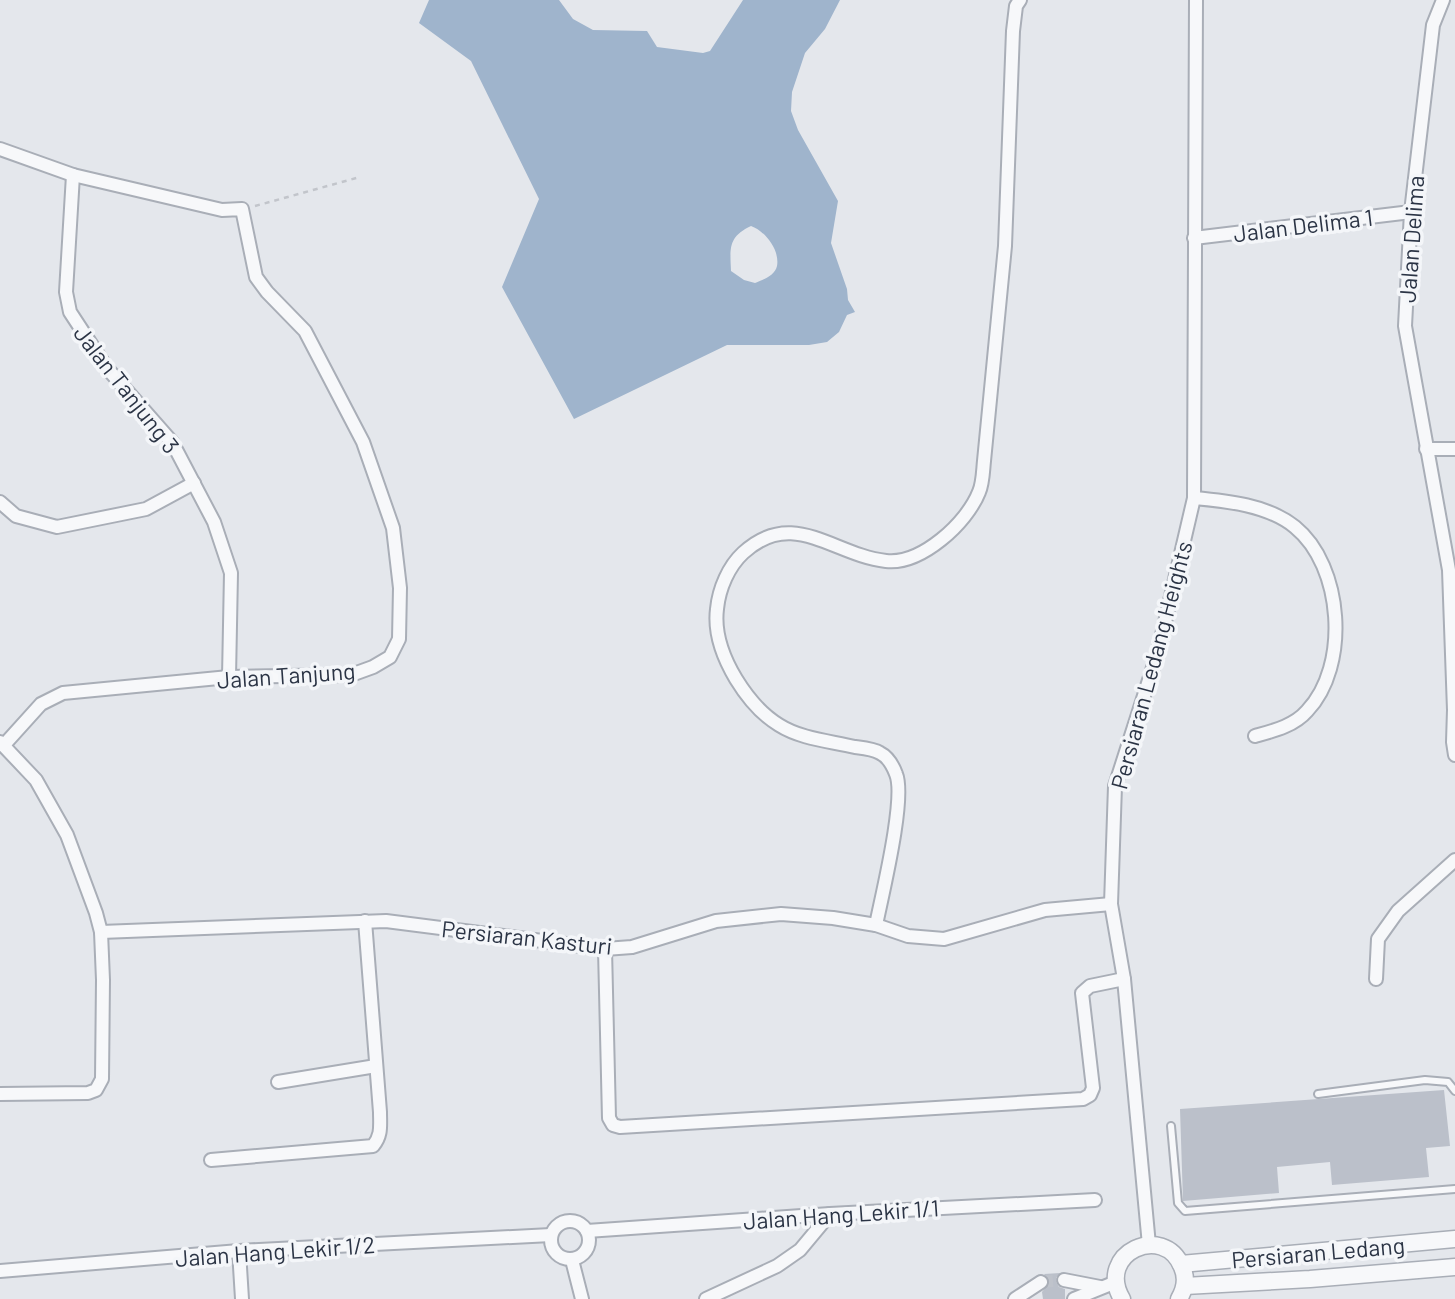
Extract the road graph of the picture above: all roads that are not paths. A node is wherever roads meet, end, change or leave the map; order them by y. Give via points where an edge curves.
1 (1020, 0) edge
2 (1196, 0) edge
3 (1443, 0) edge
4 (0, 149) edge
5 (73, 175) junction
6 (1411, 212) junction
7 (1195, 238) junction
8 (1426, 449) junction
9 (1455, 449) edge
10 (194, 483) junction
11 (1194, 498) junction
12 (0, 502) edge
13 (229, 677) junction
14 (1255, 736) dead end
15 (2, 744) edge
16 (1455, 755) edge
17 (1455, 860) edge
18 (1111, 904) junction
19 (365, 921) junction
20 (876, 925) junction
21 (101, 932) junction
22 (605, 949) junction
23 (1124, 979) junction
24 (1376, 979) dead end
25 (376, 1066) junction
26 (278, 1082) dead end
27 (1455, 1091) edge
28 (0, 1094) edge
29 (1318, 1094) dead end
30 (1171, 1126) dead end
31 (211, 1160) dead end
32 (1455, 1189) edge
33 (1095, 1199) dead end
34 (830, 1214) junction
35 (587, 1231) junction
36 (551, 1235) junction
37 (1455, 1239) edge
38 (1149, 1245) junction
39 (239, 1251) junction
40 (572, 1260) junction
41 (1181, 1264) junction
42 (1455, 1267) edge
43 (0, 1271) edge
44 (1064, 1283) tunnel mouth
45 (1108, 1285) junction
46 (1182, 1293) edge
47 (242, 1299) edge
48 (582, 1299) edge
49 (706, 1299) edge
50 (1015, 1299) edge
51 (1021, 1299) edge
52 (1074, 1299) edge
53 (1083, 1299) edge
54 (1122, 1299) edge

1 - 20 street via 1013,31 1004,246 979,492 940,542 915,556 890,562 811,537 771,534 733,562 717,609 719,640 728,666 763,713 800,735 879,752 897,775 894,833
2 - 7 street, Persiaran Ledang Heights
3 - 6 street, Jalan Delima via 1433,25
4 - 5 street
5 - 10 street, Jalan Tanjung 3 via 66,292 70,312 106,367 172,442
5 - 13 street, Jalan Tanjung via 222,209 243,209 259,282 305,331 363,442 393,528 400,639 390,657 351,675
6 - 7 street, Jalan Delima 1
6 - 8 street, Jalan Delima via 1405,326
7 - 11 street, Persiaran Ledang Heights
8 - 9 street
8 - 16 street, Jalan Delima via 1449,570
10 - 12 street via 146,509 57,527 16,516
10 - 13 street, Jalan Tanjung 3 via 214,522 231,573
11 - 14 street via 1266,511 1295,526 1314,547 1328,574 1336,645 1325,683 1307,712 1279,730
11 - 18 street, Persiaran Ledang Heights via 1158,652 1115,786
13 - 15 street, Jalan Tanjung via 63,693 41,704
15 - 21 street via 36,780 68,835
17 - 24 street via 1398,911 1378,939
18 - 20 street, Persiaran Kasturi via 1045,910 944,939 908,936
18 - 23 street, Persiaran Ledang Heights
19 - 21 street, Persiaran Kasturi
19 - 22 street, Persiaran Kasturi
19 - 25 street
20 - 22 street, Persiaran Kasturi via 780,914 716,920 632,947
21 - 28 street via 103,1079 88,1093
22 - 23 street via 609,1118 620,1127 1087,1098 1093,1088 1082,993 1090,986
23 - 38 street, Persiaran Ledang Heights
25 - 26 street
25 - 31 street via 381,1132 373,1146
27 - 29 lane via 1448,1082 1425,1080
30 - 32 lane via 1178,1202 1185,1211
33 - 34 street, Jalan Hang Lekir 1/1
34 - 35 street, Jalan Hang Lekir 1/1
34 - 49 street via 800,1250 777,1266
35 - 36 street via 571,1221 559,1225
35 - 40 street via 587,1250
36 - 39 street, Jalan Hang Lekir 1/2
36 - 40 street via 555,1253
37 - 41 street, Persiaran Ledang
38 - 41 street via 1168,1250
38 - 45 street via 1124,1256
39 - 43 street, Jalan Hang Lekir 1/2
39 - 47 street
40 - 48 street
41 - 46 street via 1185,1275
42 - 46 street, Persiaran Ledang
44 - 45 street
45 - 52 street
45 - 53 street
45 - 54 street
50 - 51 street via 1042,1286

